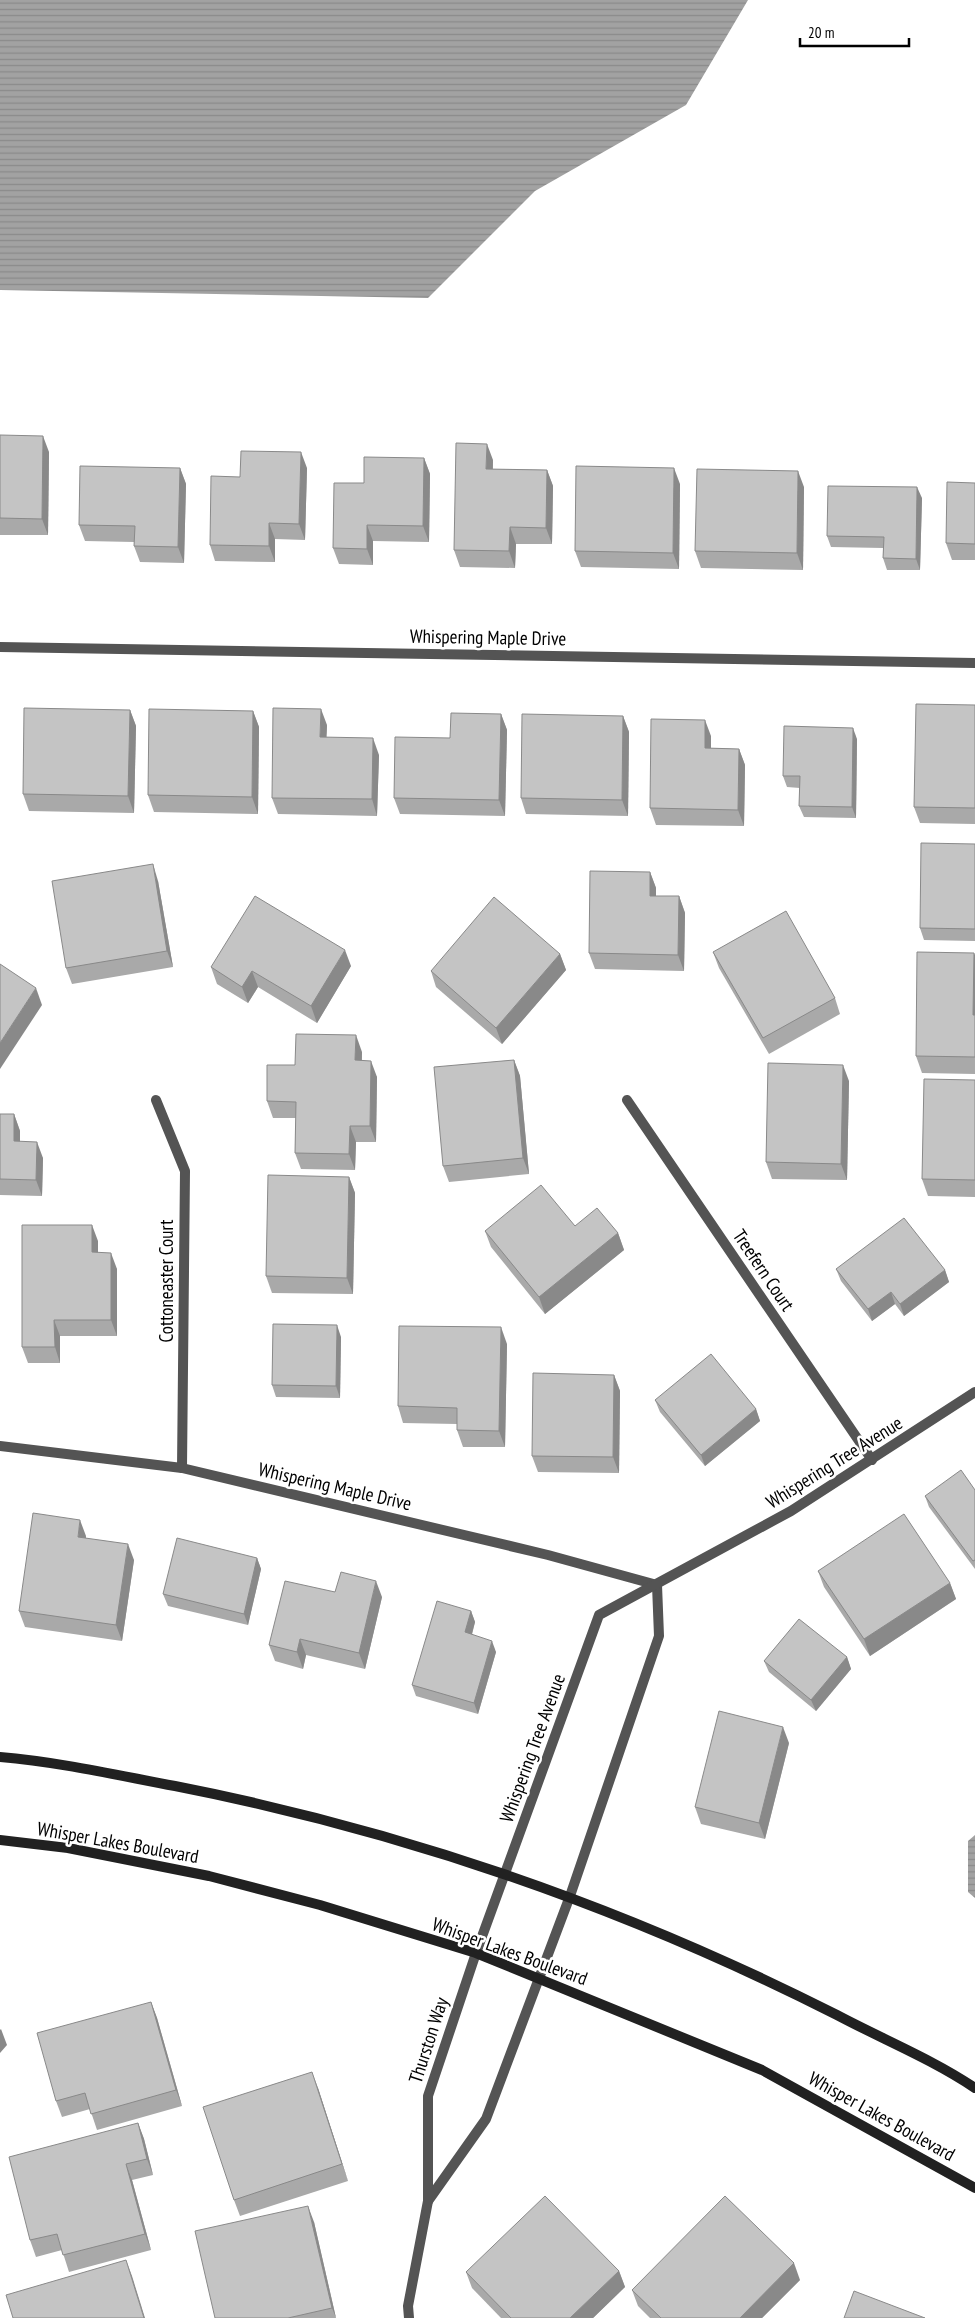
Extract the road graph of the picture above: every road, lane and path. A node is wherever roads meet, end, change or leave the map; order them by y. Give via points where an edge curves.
1 (0, 647) edge
2 (975, 663) edge
3 (156, 1100) dead end
4 (628, 1100) dead end
5 (975, 1392) edge
6 (0, 1446) edge
7 (872, 1460) junction
8 (182, 1468) junction
9 (657, 1585) junction
10 (0, 1757) edge
11 (0, 1840) edge
12 (505, 1874) junction
13 (570, 1896) junction
14 (476, 1953) junction
15 (539, 1978) junction
16 (975, 2088) edge
17 (975, 2188) edge
18 (428, 2201) junction
19 (409, 2318) edge

1 - 2 street, Whispering Maple Drive
3 - 8 street, Cottoneaster Court via 185,1171
4 - 7 street, Treefern Court
5 - 7 street, Whispering Tree Avenue
6 - 8 street, Whispering Maple Drive
7 - 9 street, Whispering Tree Avenue via 792,1511
8 - 9 street, Whispering Maple Drive via 548,1555
9 - 12 street, Whispering Tree Avenue via 599,1615
9 - 13 street via 659,1636
10 - 12 street via 47,1761 256,1802 377,1834
11 - 14 street, Whisper Lakes Boulevard via 68,1848 210,1876 320,1905
12 - 13 street
12 - 14 street, Whispering Tree Avenue
13 - 15 street
13 - 16 street via 772,1982
14 - 15 street, Whisper Lakes Boulevard
14 - 18 street, Thurston Way via 428,2096
15 - 17 street, Whisper Lakes Boulevard via 762,2070
15 - 18 street, Thurston Way via 486,2119
18 - 19 street, Thurston Way via 408,2306

